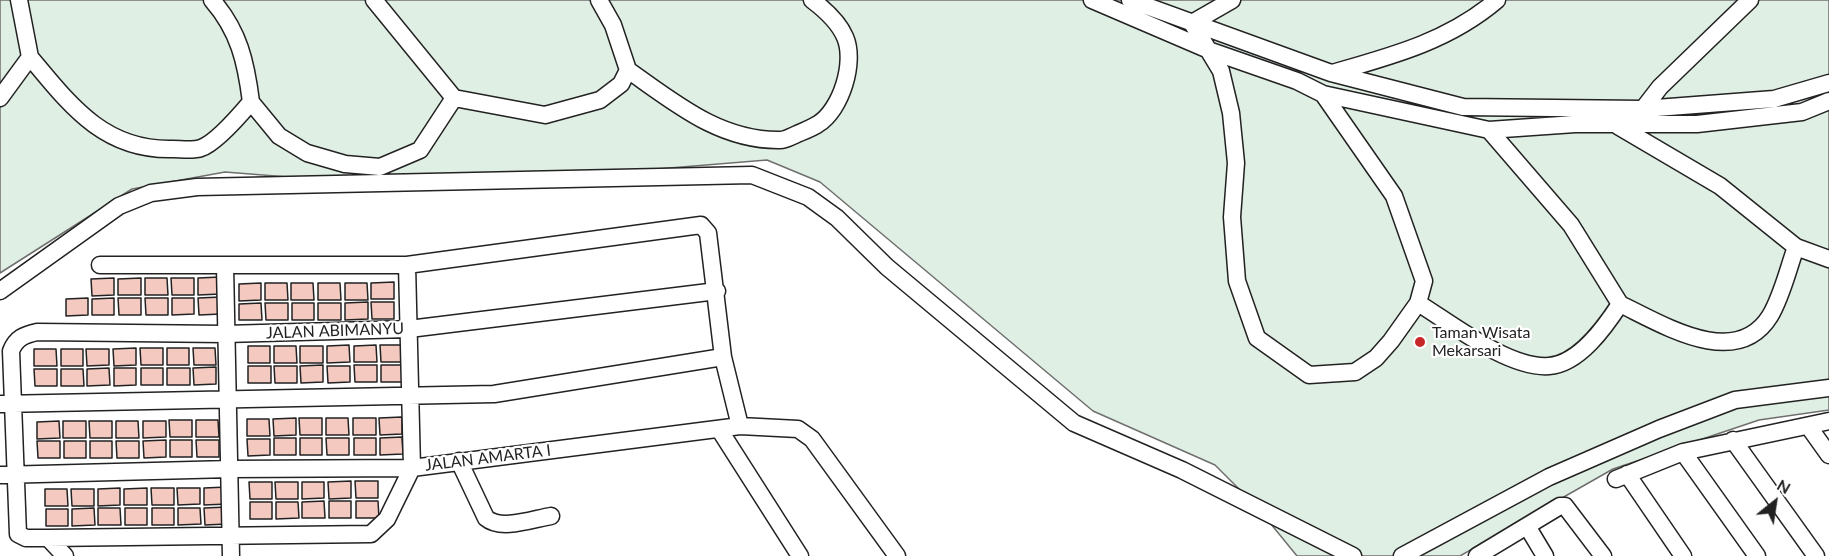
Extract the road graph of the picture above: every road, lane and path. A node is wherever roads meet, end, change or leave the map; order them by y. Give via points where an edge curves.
1 (20, 0) edge
2 (212, 0) edge
3 (374, 0) edge
4 (599, 0) edge
5 (812, 0) edge
6 (1092, 0) edge
7 (1130, 0) edge
8 (1232, 0) edge
9 (1497, 0) edge
10 (1750, 0) edge
11 (1192, 23) junction
12 (1211, 51) junction
13 (30, 57) junction
14 (628, 70) junction
15 (1331, 73) junction
16 (1829, 83) edge
17 (1323, 94) junction
18 (0, 98) edge
19 (454, 98) junction
20 (1829, 101) edge
21 (251, 102) junction
22 (1615, 108) junction
23 (1643, 109) junction
24 (1618, 126) junction
25 (1489, 130) junction
26 (1796, 247) junction
27 (1829, 259) edge
28 (100, 265) dead end
29 (407, 265) junction
30 (225, 266) junction
31 (0, 291) edge
32 (717, 291) junction
33 (1418, 303) junction
34 (1620, 304) junction
35 (409, 329) junction
36 (225, 334) junction
37 (723, 357) junction
38 (1829, 388) edge
39 (412, 397) junction
40 (227, 401) junction
41 (5, 404) edge
42 (1829, 421) edge
43 (740, 426) junction
44 (1809, 427) junction
45 (719, 429) junction
46 (1733, 440) junction
47 (1683, 452) junction
48 (1829, 455) edge
49 (459, 461) junction
50 (412, 468) junction
51 (230, 469) junction
52 (7, 475) edge
53 (551, 516) dead end
54 (1527, 526) junction
55 (231, 535) junction
56 (48, 538) junction
57 (65, 556) edge
58 (231, 556) edge
59 (800, 556) edge
60 (897, 556) edge
61 (1353, 556) edge
62 (1402, 556) edge
63 (1478, 556) edge
64 (1545, 556) edge
65 (1603, 556) edge
66 (1683, 556) edge
67 (1757, 556) edge
68 (1816, 556) edge

1 - 13 street
2 - 21 street via 227,16 245,59
3 - 19 street
4 - 14 street via 613,25
5 - 14 street via 846,38 847,78 841,95 819,124 783,140 746,137 717,129
6 - 12 street
7 - 11 street
8 - 11 street
9 - 15 street via 1477,17 1409,52
10 - 23 street via 1660,87
11 - 12 street
11 - 15 street
12 - 17 street
12 - 33 street via 1221,71 1232,113 1236,164 1232,217 1237,281 1257,338 1308,375 1355,372 1376,358
13 - 18 street
13 - 21 street via 99,131 138,148 201,148
14 - 19 street via 621,84 600,100 545,115
15 - 22 street via 1463,106
16 - 23 street via 1774,99
17 - 25 street
17 - 33 street via 1394,196 1424,281
19 - 21 street via 420,150 380,167 345,164 307,153 279,136
20 - 24 street via 1802,112 1697,124
22 - 23 street
22 - 24 street
24 - 25 street via 1575,124
24 - 26 street via 1720,186
25 - 34 street via 1571,225
26 - 27 street
26 - 34 street via 1770,317 1756,332 1736,343 1707,340 1675,330
28 - 30 street
29 - 30 street
29 - 32 street via 701,225 708,233
29 - 35 street
30 - 36 street
31 - 61 street via 119,206 151,193 197,187 752,175 808,197 837,218 887,267 1074,423 1182,470
32 - 35 street, JALAN ABIMANYU
32 - 37 street
33 - 34 street via 1518,361 1550,366 1573,358 1610,321
35 - 36 street, JALAN ABIMANYU
35 - 39 street
36 - 40 street
36 - 41 street, JALAN ABIMANYU via 37,332 22,336 11,351
37 - 39 street via 494,394
37 - 43 street
38 - 62 street via 1735,400 1659,429 1549,477
39 - 40 street
39 - 50 street
40 - 41 street
40 - 51 street
41 - 52 street
42 - 44 street
43 - 45 street, JALAN AMARTA I
43 - 60 street, JALAN AMARTA I via 805,432
44 - 46 street
44 - 48 street
45 - 49 street, JALAN AMARTA I
45 - 59 street
46 - 47 street
46 - 68 street
47 - 66 street via 1621,477
47 - 67 street
49 - 50 street, JALAN AMARTA I
49 - 53 street via 491,522
50 - 51 street, JALAN AMARTA I
50 - 55 street via 387,519 370,534
51 - 52 street, JALAN AMARTA I
51 - 55 street
52 - 56 street via 18,534
54 - 63 street
54 - 64 street
54 - 65 street via 1565,506
55 - 56 street
55 - 58 street
56 - 57 street

